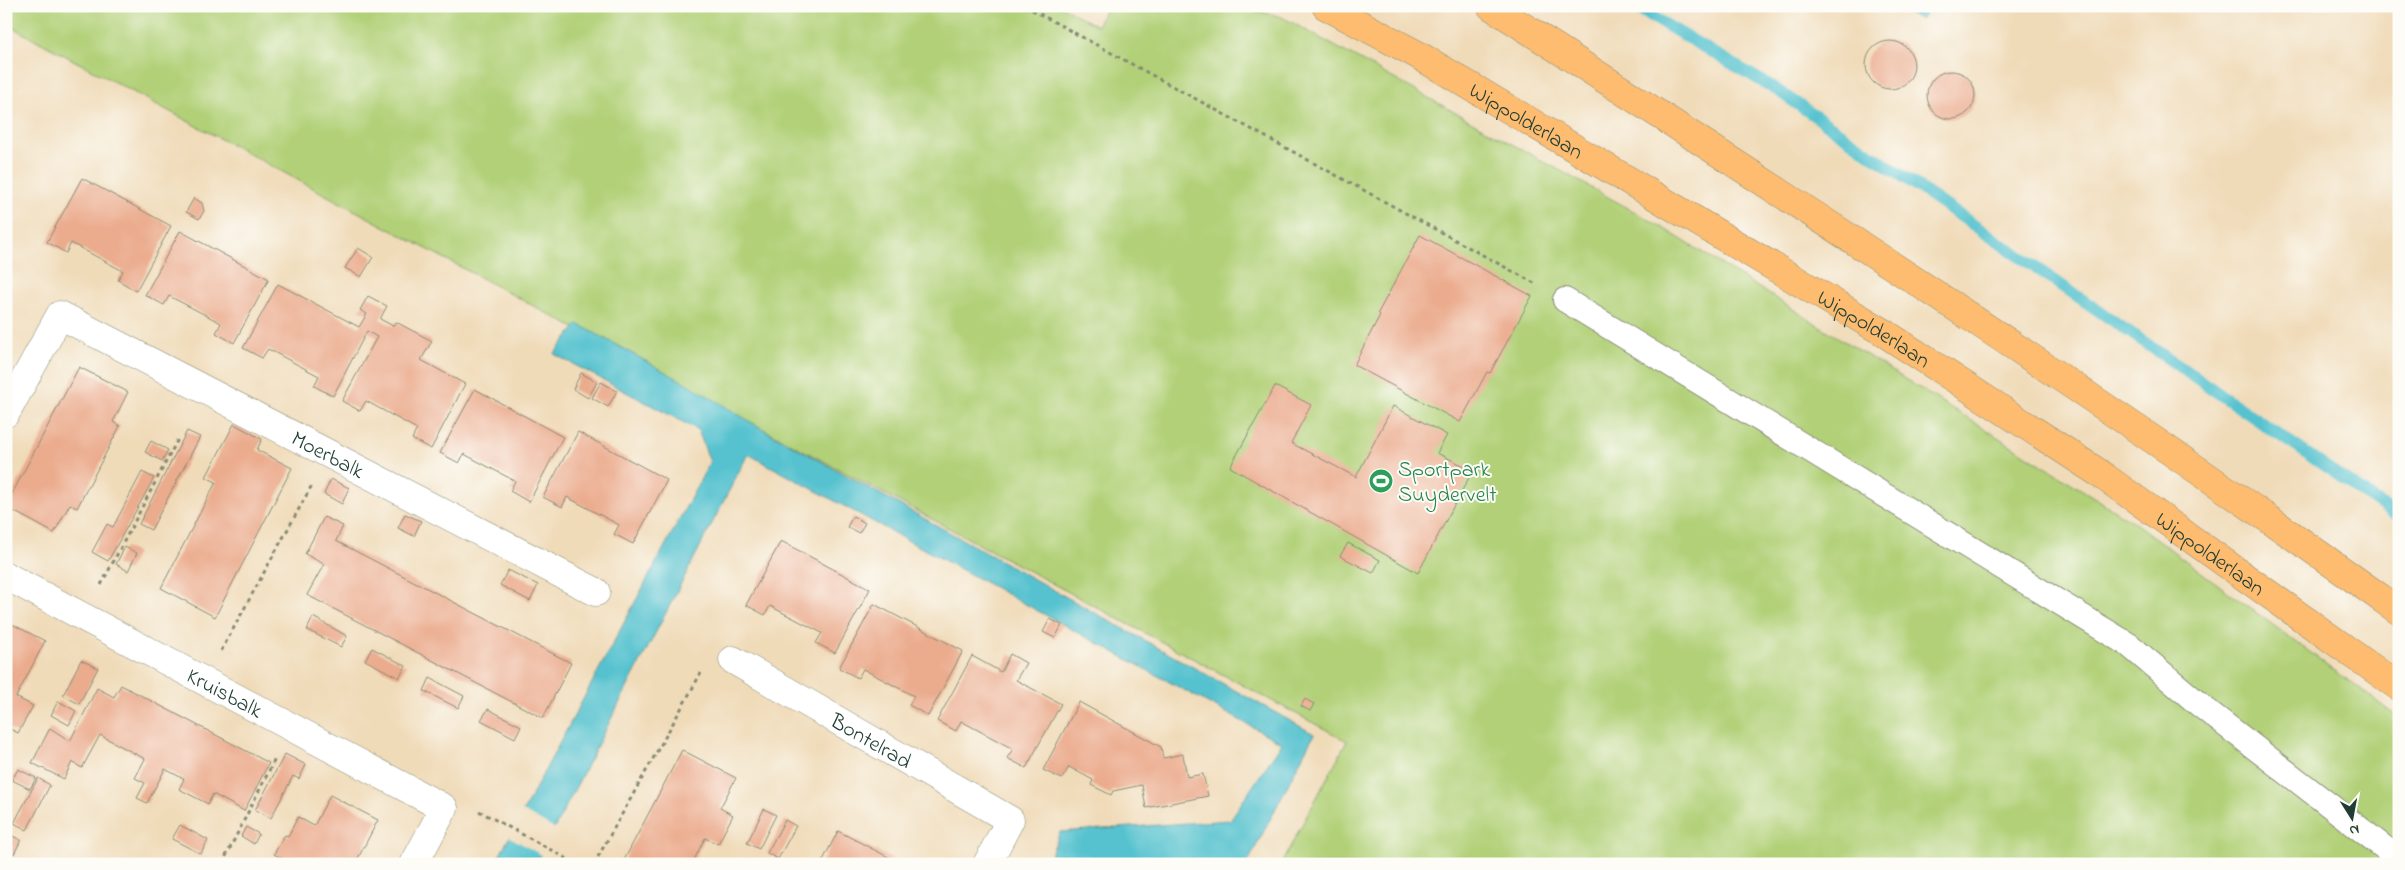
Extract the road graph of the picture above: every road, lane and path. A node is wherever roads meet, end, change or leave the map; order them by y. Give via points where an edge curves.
1 (1025, 6) edge
2 (1326, 6) edge
3 (1491, 6) edge
4 (1565, 300) joint
5 (6, 414) edge
6 (178, 439) dead end
7 (328, 454) junction
8 (6, 576) edge
9 (596, 592) dead end
10 (2399, 611) edge
11 (85, 617) junction
12 (733, 660) joint
13 (204, 682) junction
14 (2399, 687) edge
15 (292, 728) junction
16 (500, 822) dead end
17 (2399, 859) edge
18 (222, 864) edge
19 (414, 864) edge
20 (578, 864) edge
21 (594, 864) edge
22 (987, 864) edge

1 - 4 path
2 - 14 main road, Wippolderlaan via 1418,55 1883,332 2099,473
3 - 10 main road via 1899,269 2236,495
4 - 17 lane via 2129,645 2201,706
5 - 7 street, Moerbalk via 60,315
6 - 11 path
7 - 9 street, Moerbalk
7 - 13 path
8 - 11 street, Kruisbalk
11 - 13 street, Kruisbalk
12 - 21 path via 704,668
12 - 22 street, Bontelrad via 1010,820
13 - 15 street, Kruisbalk
15 - 18 path
15 - 19 street, Kruisbalk via 444,808
16 - 20 path

